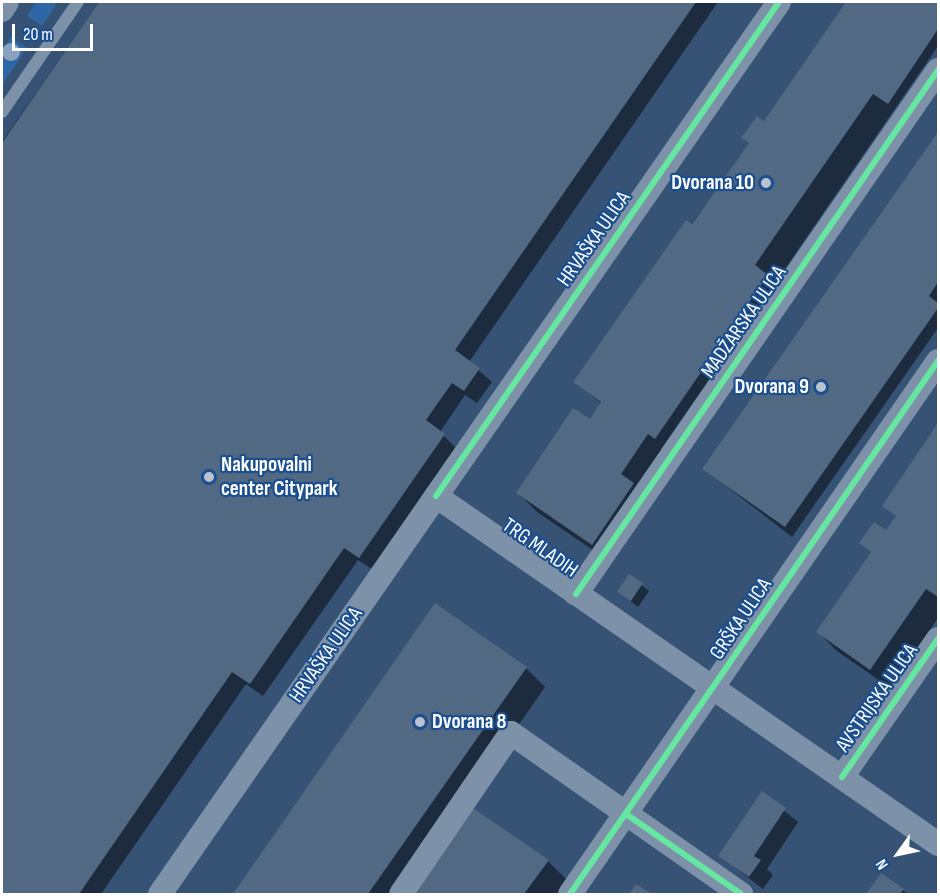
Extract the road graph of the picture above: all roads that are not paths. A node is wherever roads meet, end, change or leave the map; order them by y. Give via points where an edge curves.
1 (7, 2) edge
2 (78, 2) edge
3 (779, 2) edge
4 (2, 10) edge
5 (939, 70) edge
6 (2, 112) edge
7 (939, 361) edge
8 (436, 496) junction
9 (576, 594) junction
10 (939, 639) edge
11 (714, 688) junction
12 (842, 777) junction
13 (626, 814) junction
14 (939, 844) edge
15 (160, 894) edge
16 (401, 894) edge
17 (570, 894) edge
18 (741, 894) edge

1 - 4 street
2 - 6 lane
3 - 8 street, HRVAŠKA ULICA
5 - 9 street, MADŽARSKA ULICA
7 - 11 street, GRŠKA ULICA
8 - 9 street, TRG MLADIH
8 - 15 street, HRVAŠKA ULICA
9 - 11 street, TRG MLADIH
10 - 12 street, AVSTRIJSKA ULICA
11 - 12 street, TRG MLADIH
11 - 13 street, GRŠKA ULICA
12 - 14 street, TRG MLADIH
13 - 16 street via 511,733
13 - 17 street, GRŠKA ULICA
13 - 18 street

